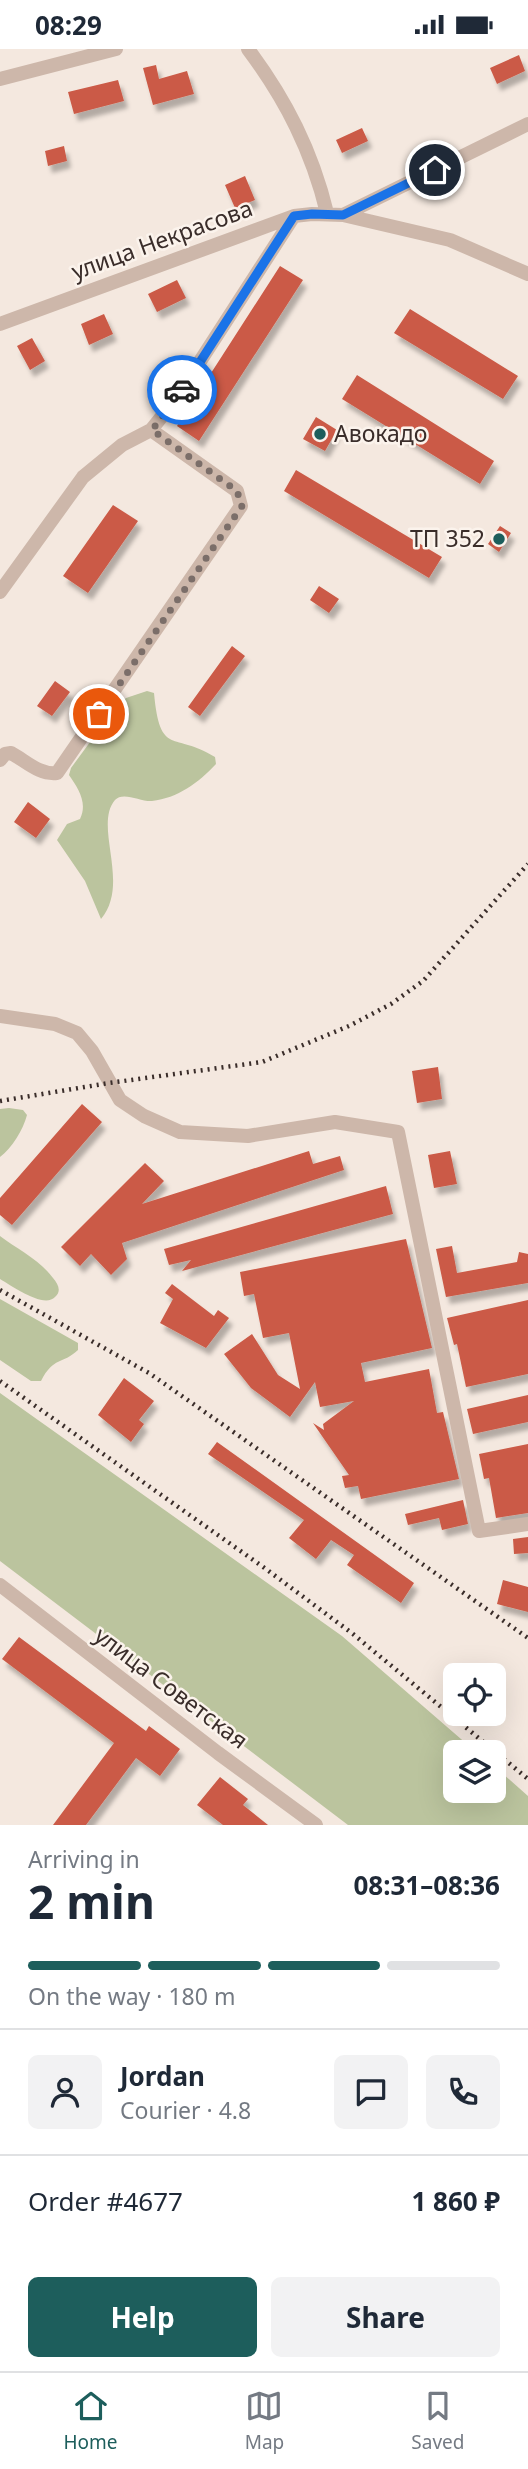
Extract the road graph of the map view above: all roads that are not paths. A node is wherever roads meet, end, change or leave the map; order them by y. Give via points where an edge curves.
1 (116, 49) edge
2 (248, 49) edge
3 (0, 79) edge
4 (528, 124) edge
5 (327, 213) junction
6 (343, 215) junction
7 (294, 216) junction
8 (528, 274) edge
9 (0, 324) edge
10 (152, 430) junction
11 (0, 592) edge
12 (0, 760) edge
13 (0, 1016) edge
14 (528, 1524) edge
15 (0, 1585) edge
16 (317, 1825) edge

1 - 3 street
2 - 5 street via 274,84 297,128 318,176
4 - 6 street
5 - 6 street, улица Некрасова
5 - 7 street, улица Некрасова
6 - 8 street, улица Некрасова via 450,240
7 - 9 street, улица Некрасова
7 - 10 street
10 - 11 street via 122,445 83,477
10 - 12 street via 237,491 242,506 57,773 48,774 10,753
13 - 14 street via 55,1024 77,1033 120,1100 144,1117 180,1132 248,1136 335,1122 398,1132 478,1531
15 - 16 street, улица Советская

